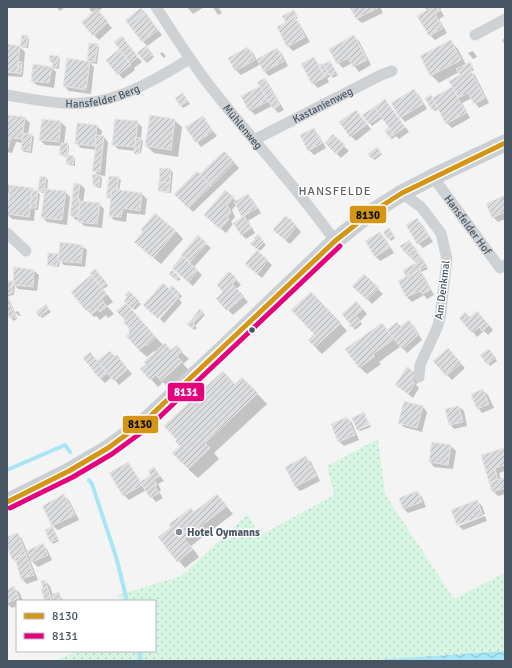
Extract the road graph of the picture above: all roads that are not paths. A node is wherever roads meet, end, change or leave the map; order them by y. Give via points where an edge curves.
1 (156, 7) edge
2 (505, 19) edge
3 (475, 35) dead end
4 (190, 59) junction
5 (392, 71) dead end
6 (7, 95) edge
7 (254, 140) junction
8 (505, 143) edge
9 (432, 177) junction
10 (402, 193) junction
11 (7, 233) edge
12 (335, 241) junction
13 (26, 251) dead end
14 (505, 265) edge
15 (419, 377) dead end
16 (7, 502) edge

1 - 4 street, Mühlenweg
2 - 3 street
4 - 6 street, Hansfelder Berg via 141,87 104,100 83,103 58,102
4 - 7 street, Mühlenweg
5 - 7 street, Kastanienweg
7 - 12 street, Mühlenweg
8 - 9 main road
9 - 10 main road
9 - 14 street, Hansfelder Hof via 500,268
10 - 12 main road via 369,214
10 - 15 street, Am Denkmal via 421,206 441,233 446,259 440,318 420,364
11 - 13 street
12 - 16 main road via 145,421 102,452

